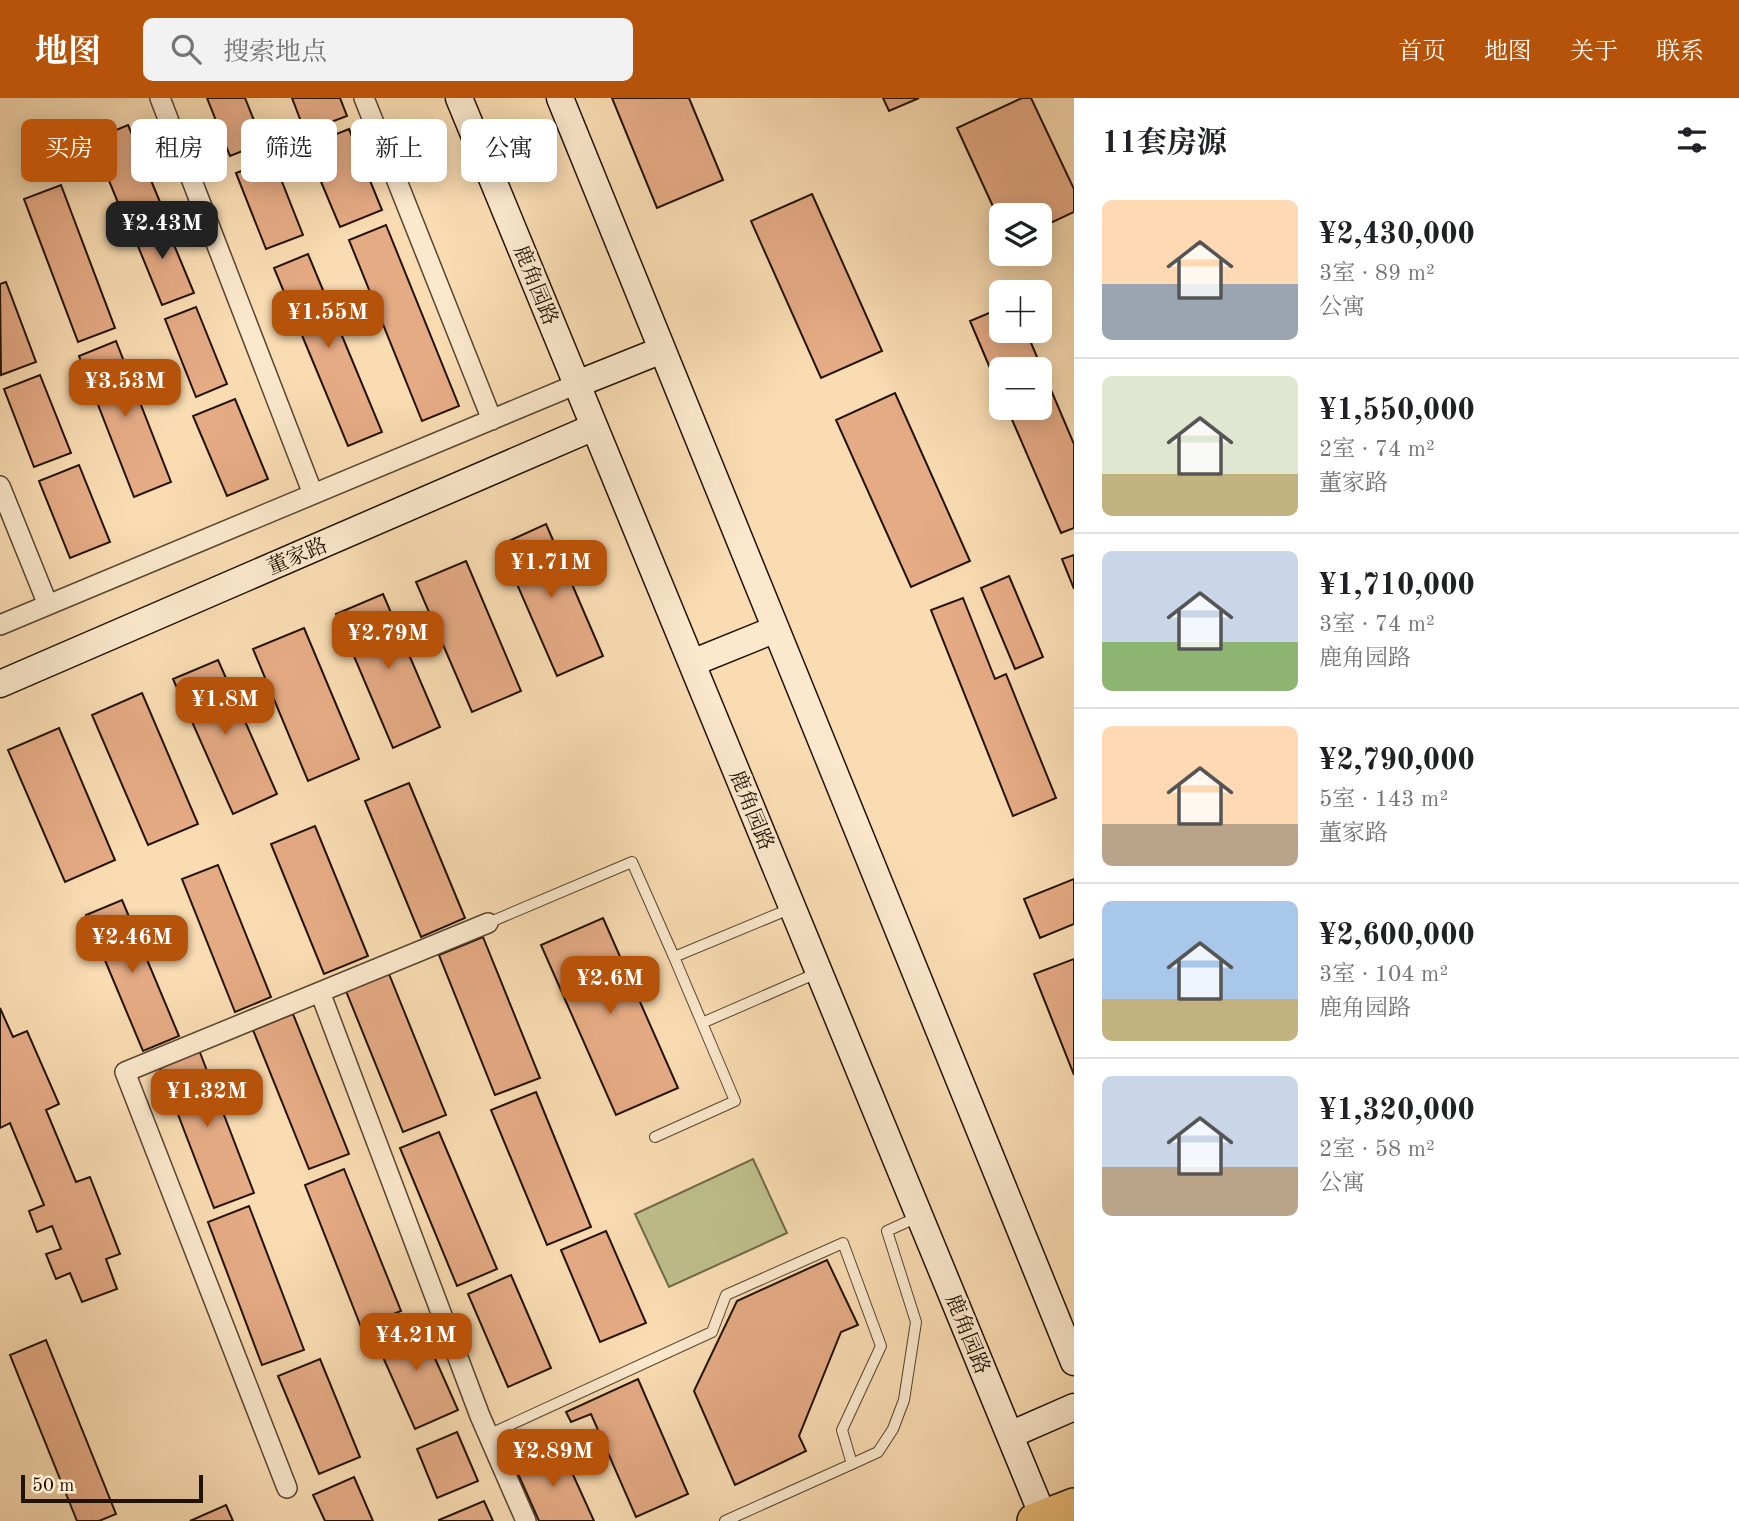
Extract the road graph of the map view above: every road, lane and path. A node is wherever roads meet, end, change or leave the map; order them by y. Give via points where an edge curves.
1 (160, 98) edge
2 (364, 98) edge
3 (459, 98) edge
4 (560, 98) edge
5 (662, 350) junction
6 (577, 384) junction
7 (492, 420) junction
8 (594, 427) junction
9 (0, 486) edge
10 (313, 495) junction
11 (48, 605) junction
12 (0, 625) edge
13 (776, 629) junction
14 (692, 663) junction
15 (0, 684) edge
16 (792, 908) junction
17 (488, 923) joint
18 (674, 957) junction
19 (819, 972) junction
20 (320, 992) junction
21 (702, 1023) junction
22 (655, 1137) dead end
23 (920, 1216) junction
24 (1074, 1362) edge
25 (1074, 1408) edge
26 (488, 1434) junction
27 (1010, 1435) junction
28 (852, 1464) junction
29 (287, 1488) dead end
30 (1049, 1516) edge
31 (526, 1521) edge
32 (725, 1521) edge

1 - 10 street
2 - 7 street
3 - 6 street, 鹿角园路
4 - 5 street
5 - 6 street
5 - 13 street
6 - 7 street
6 - 8 street, 鹿角园路
7 - 10 street
8 - 14 street, 鹿角园路
8 - 15 street, 董家路
9 - 11 street
10 - 11 street
11 - 12 street
13 - 14 street
13 - 24 street
14 - 16 street, 鹿角园路
16 - 18 lane
16 - 19 street, 鹿角园路
17 - 18 lane via 632,862
17 - 20 street
18 - 21 lane
19 - 21 lane
19 - 23 street, 鹿角园路
20 - 26 street
20 - 29 street via 125,1072
21 - 22 lane via 735,1101
23 - 27 street, 鹿角园路
23 - 28 lane via 887,1231 916,1322 904,1400 878,1452
25 - 27 street
26 - 28 lane via 712,1332 726,1295 843,1244 881,1346 842,1430
26 - 31 street
27 - 30 street, 鹿角园路
28 - 32 lane

